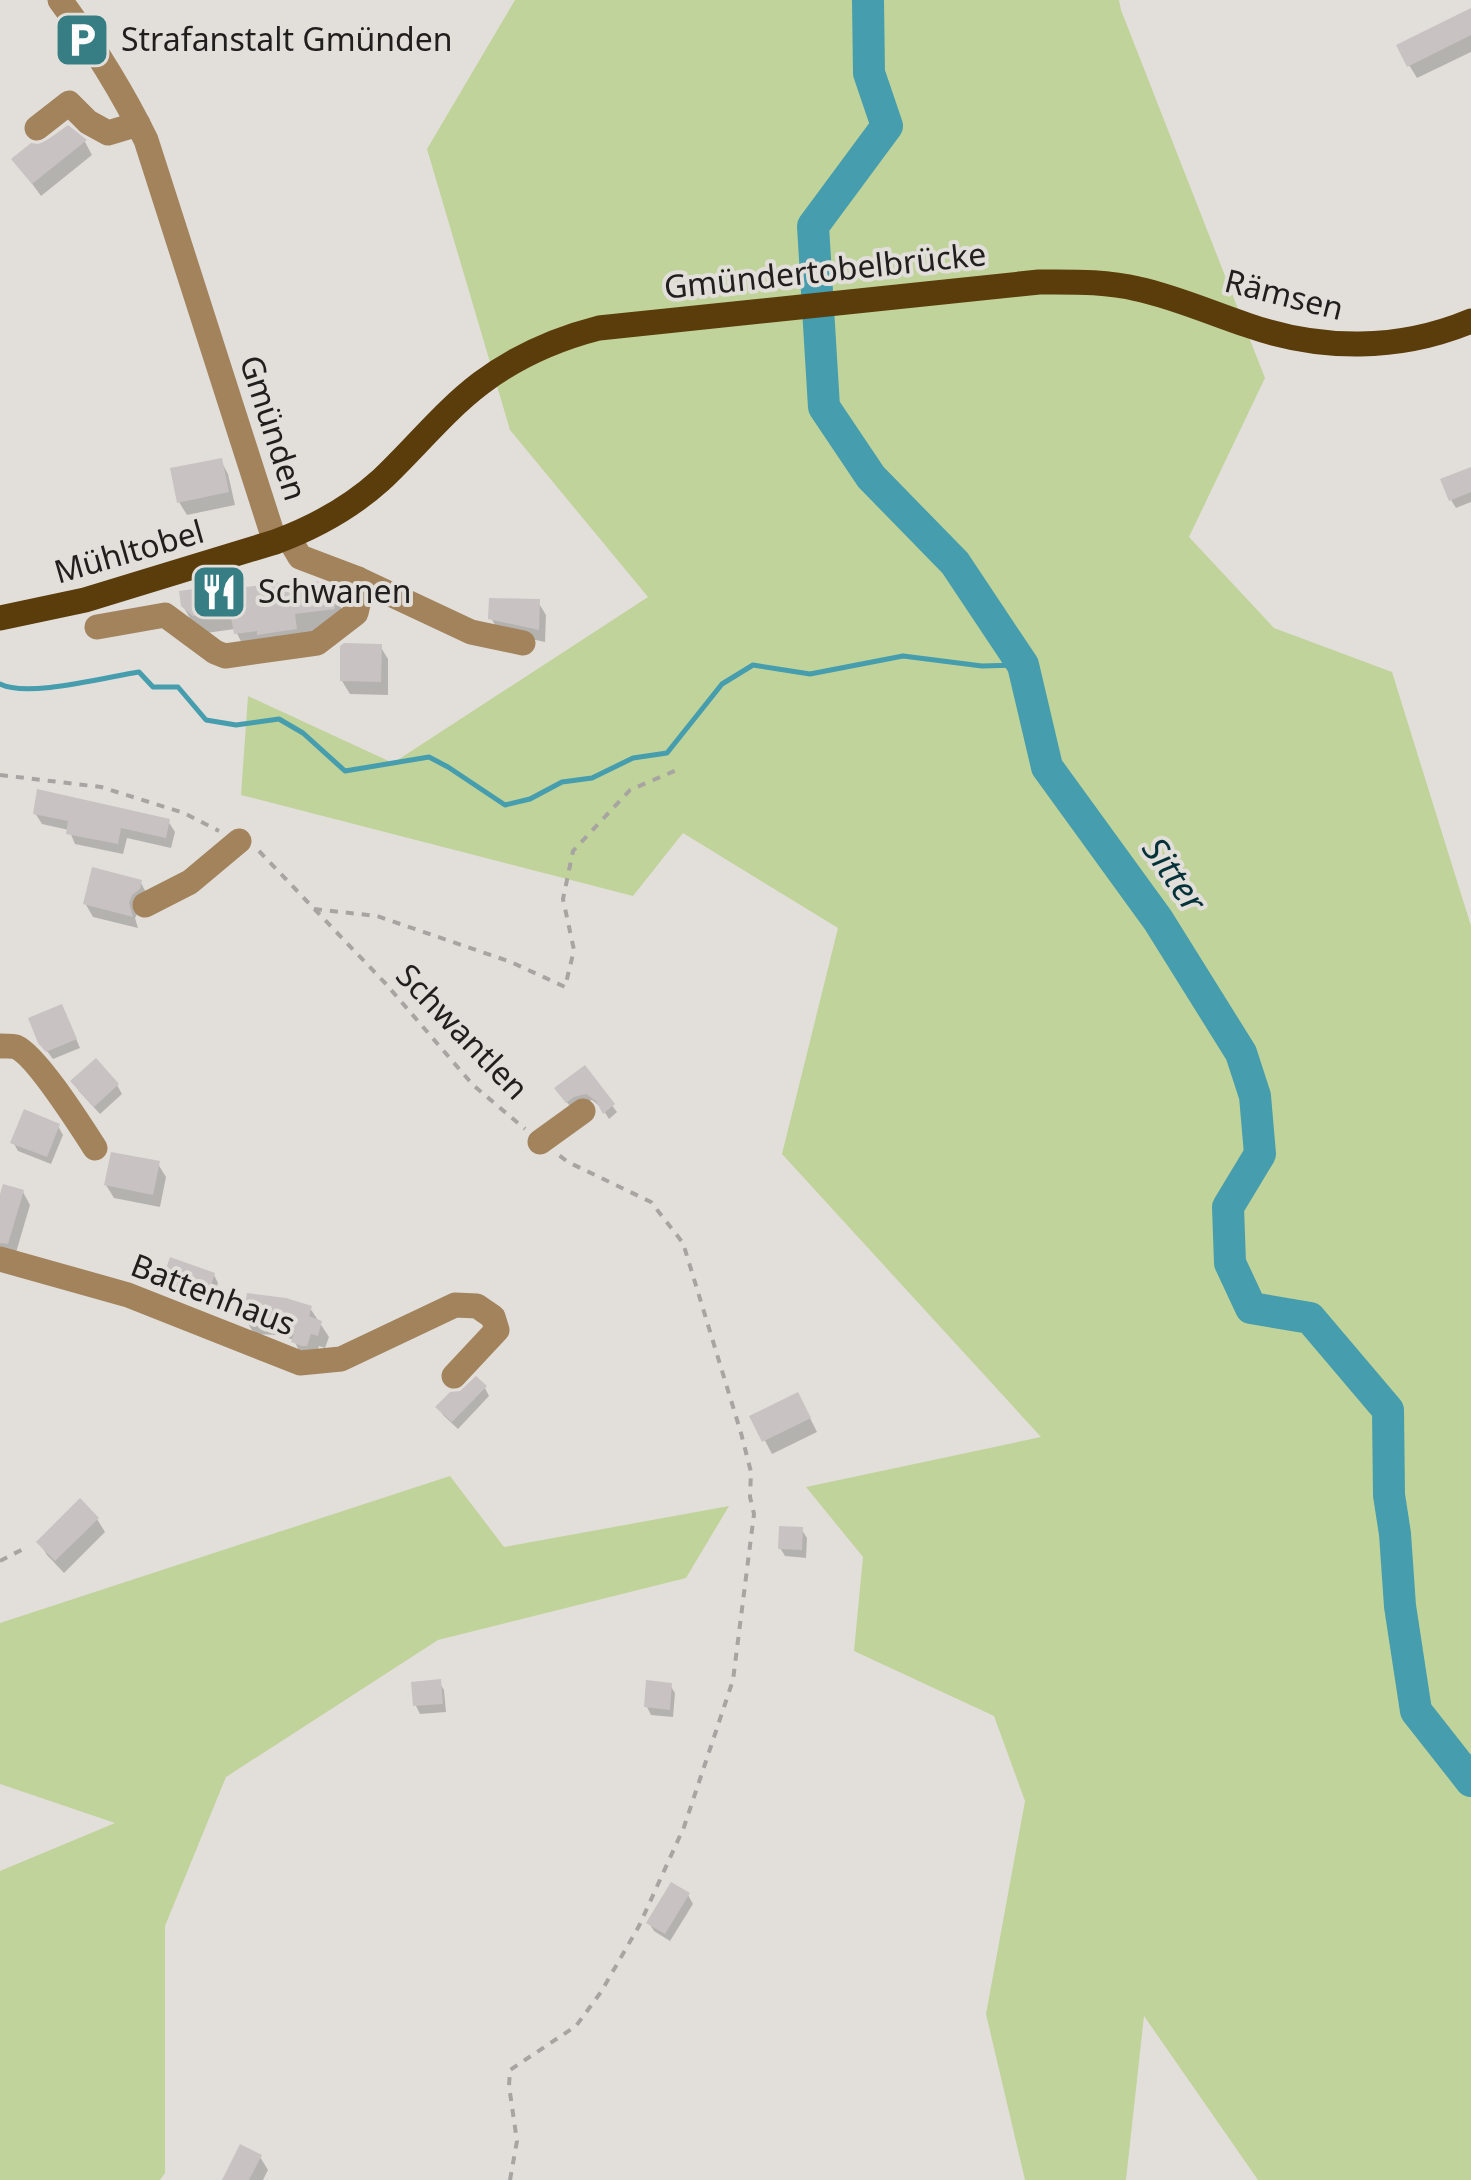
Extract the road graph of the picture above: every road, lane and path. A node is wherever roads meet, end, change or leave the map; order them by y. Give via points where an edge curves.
1 (60, 0) edge
2 (138, 124) junction
3 (37, 128) dead end
4 (1082, 281) joint
5 (1471, 321) edge
6 (575, 334) joint
7 (281, 539) junction
8 (358, 579) junction
9 (0, 618) edge
10 (98, 627) dead end
11 (523, 643) dead end
12 (679, 769) dead end
13 (0, 775) edge
14 (239, 841) junction
15 (145, 905) dead end
16 (314, 909) junction
17 (0, 1046) edge
18 (583, 1111) dead end
19 (540, 1142) junction
20 (95, 1148) dead end
21 (0, 1258) edge
22 (454, 1376) dead end
23 (26, 1547) dead end
24 (0, 1561) edge
25 (510, 2180) edge

1 - 2 street, Gmünden via 100,54
2 - 3 street via 108,132 69,103
2 - 7 street, Gmünden
4 - 5 main road, Rämsen via 1140,289 1323,343 1393,343
4 - 6 main road, Gmündertobelbrücke
6 - 7 main road, Gmünden via 500,370 378,483
7 - 8 street via 300,557
7 - 9 main road, Mühltobel via 85,600
8 - 10 street via 356,613 316,643 225,656 165,616
8 - 11 street via 471,632
12 - 16 path via 630,790 573,852 563,899 574,950 566,988 377,916
13 - 14 path via 101,787 184,813
14 - 15 street via 190,882
14 - 16 path via 259,851
16 - 19 path, Schwantlen via 474,1085
17 - 20 street via 24,1053
18 - 19 street
19 - 25 path, Schwantlen via 651,1202 683,1242 751,1472 754,1514 733,1680 684,1828 601,1992 576,2026 510,2070 517,2141
21 - 22 street, Battenhaus via 128,1295 300,1364 341,1359 455,1305 477,1306 493,1317 497,1330
23 - 24 path

